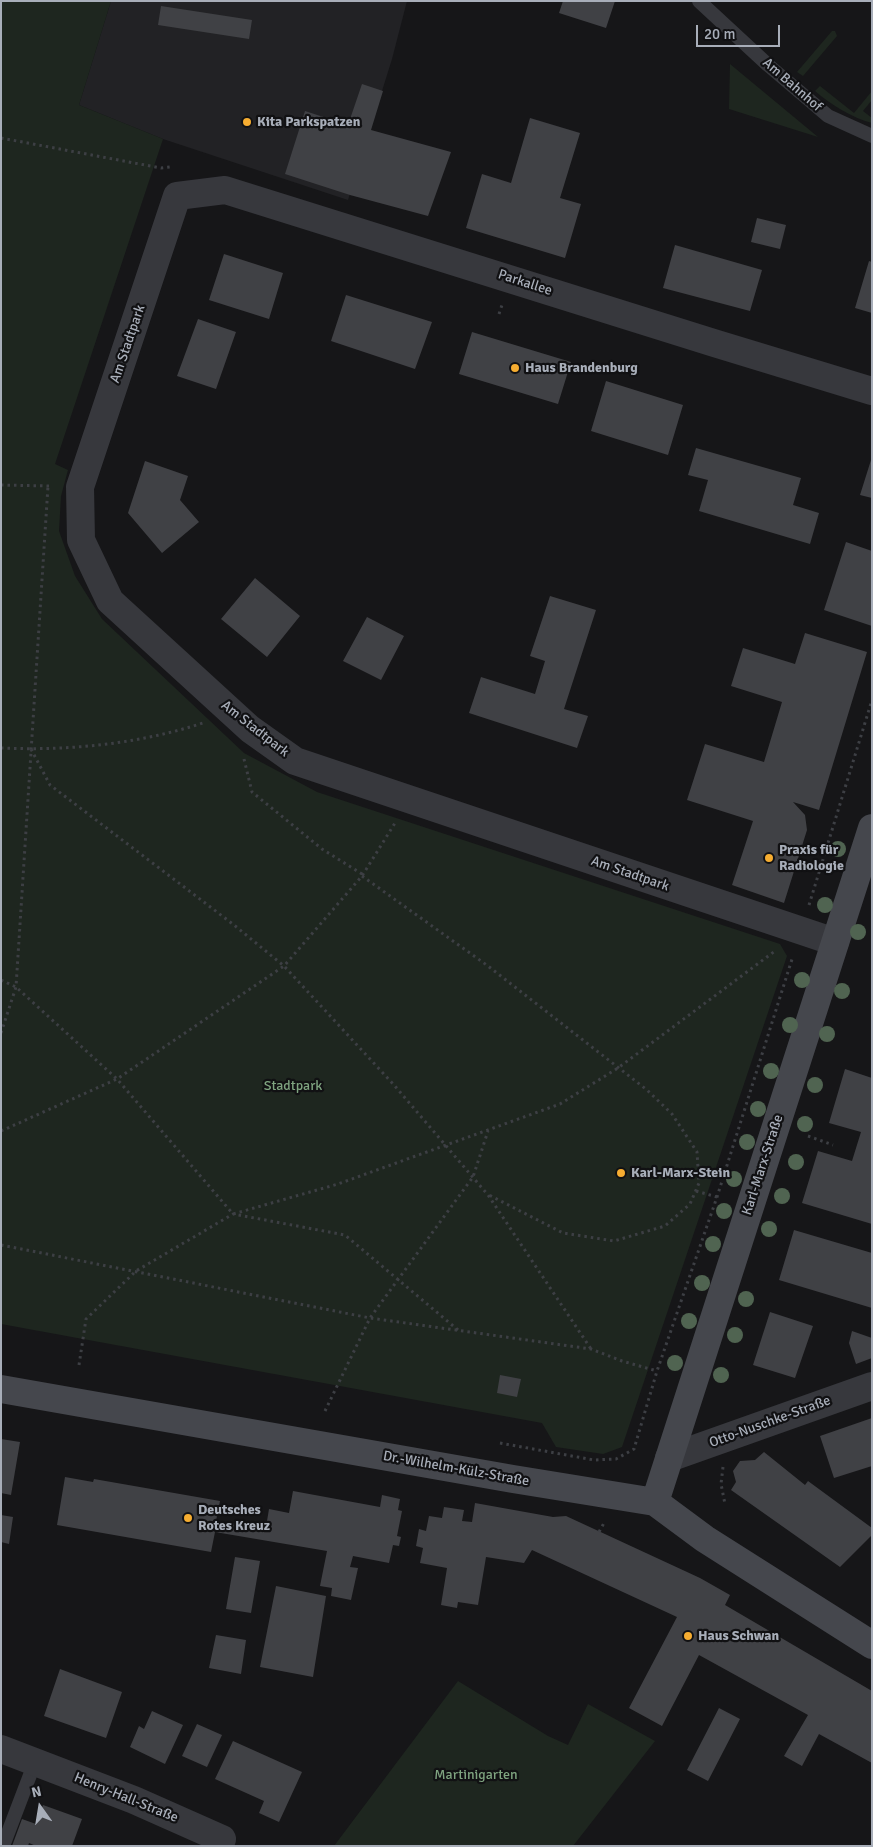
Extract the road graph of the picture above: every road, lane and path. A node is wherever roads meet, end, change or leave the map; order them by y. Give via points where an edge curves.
1 (699, 1) edge
2 (872, 136) edge
3 (1, 138) edge
4 (161, 168) dead end
5 (177, 196) joint
6 (872, 391) edge
7 (1, 485) edge
8 (48, 486) junction
9 (80, 487) junction
10 (872, 700) edge
11 (232, 713) junction
12 (1, 748) edge
13 (31, 749) junction
14 (243, 757) dead end
15 (411, 800) junction
16 (872, 828) edge
17 (362, 875) junction
18 (801, 931) junction
19 (835, 942) junction
20 (284, 966) junction
21 (1, 980) edge
22 (16, 987) junction
23 (1, 1033) edge
24 (618, 1068) junction
25 (117, 1079) junction
26 (1, 1131) edge
27 (488, 1131) junction
28 (808, 1136) dead end
29 (833, 1145) dead end
30 (446, 1146) junction
31 (473, 1177) junction
32 (696, 1191) junction
33 (488, 1195) junction
34 (716, 1198) junction
35 (233, 1214) junction
36 (1, 1245) edge
37 (136, 1271) junction
38 (398, 1279) junction
39 (370, 1318) junction
40 (458, 1330) junction
41 (591, 1349) junction
42 (79, 1365) dead end
43 (657, 1371) junction
44 (872, 1386) edge
45 (1, 1389) edge
46 (325, 1411) dead end
47 (500, 1443) dead end
48 (669, 1458) junction
49 (723, 1465) dead end
50 (655, 1502) junction
51 (725, 1504) dead end
52 (604, 1523) dead end
53 (599, 1532) dead end
54 (872, 1645) edge
55 (1, 1749) edge
56 (35, 1762) junction
57 (222, 1839) dead end
58 (3, 1846) edge

1 - 2 lane, Am Bahnhof via 828,116
3 - 4 path
5 - 6 street, Parkallee via 225,190
5 - 9 street, Am Stadtpark
7 - 8 path
8 - 9 path
8 - 13 path
9 - 11 street, Am Stadtpark via 82,540 110,602
10 - 18 path
11 - 13 path via 181,730 104,745
11 - 15 street, Am Stadtpark via 295,761
12 - 13 path
13 - 20 path via 50,785
13 - 22 path
14 - 17 path via 252,792 322,849
15 - 17 path
15 - 18 street, Am Stadtpark
16 - 19 main road, Karl-Marx-Straße
17 - 20 path
17 - 24 path via 488,966
18 - 19 street, Am Stadtpark
18 - 24 path
18 - 34 path
19 - 48 main road, Karl-Marx-Straße
20 - 25 path
20 - 30 path
21 - 22 path
22 - 23 path
22 - 25 path
24 - 27 path via 560,1104
24 - 32 path via 672,1114 697,1152 700,1183
25 - 26 path
25 - 35 path
27 - 30 path
27 - 31 path
28 - 29 path
30 - 31 path
30 - 35 path via 338,1184
31 - 33 path
31 - 38 path
32 - 33 path via 690,1204 664,1226 614,1241 563,1233
32 - 34 path
33 - 41 path
34 - 43 path
35 - 37 path
35 - 38 path via 345,1235
36 - 37 path
37 - 39 path
37 - 42 path via 86,1319
38 - 39 path
38 - 40 path
39 - 40 path
39 - 46 path
40 - 41 path
41 - 43 path
43 - 47 path via 634,1449 616,1459 594,1460
44 - 48 street, Otto-Nuschke-Straße
45 - 50 main road, Dr.-Wilhelm-Külz-Straße
48 - 50 main road, Karl-Marx-Straße
49 - 51 path via 721,1484
50 - 54 main road, Dr.-Wilhelm-Külz-Straße via 705,1539
52 - 53 path
55 - 56 street, Henry-Hall-Straße
56 - 57 street, Henry-Hall-Straße via 134,1800
56 - 58 lane

